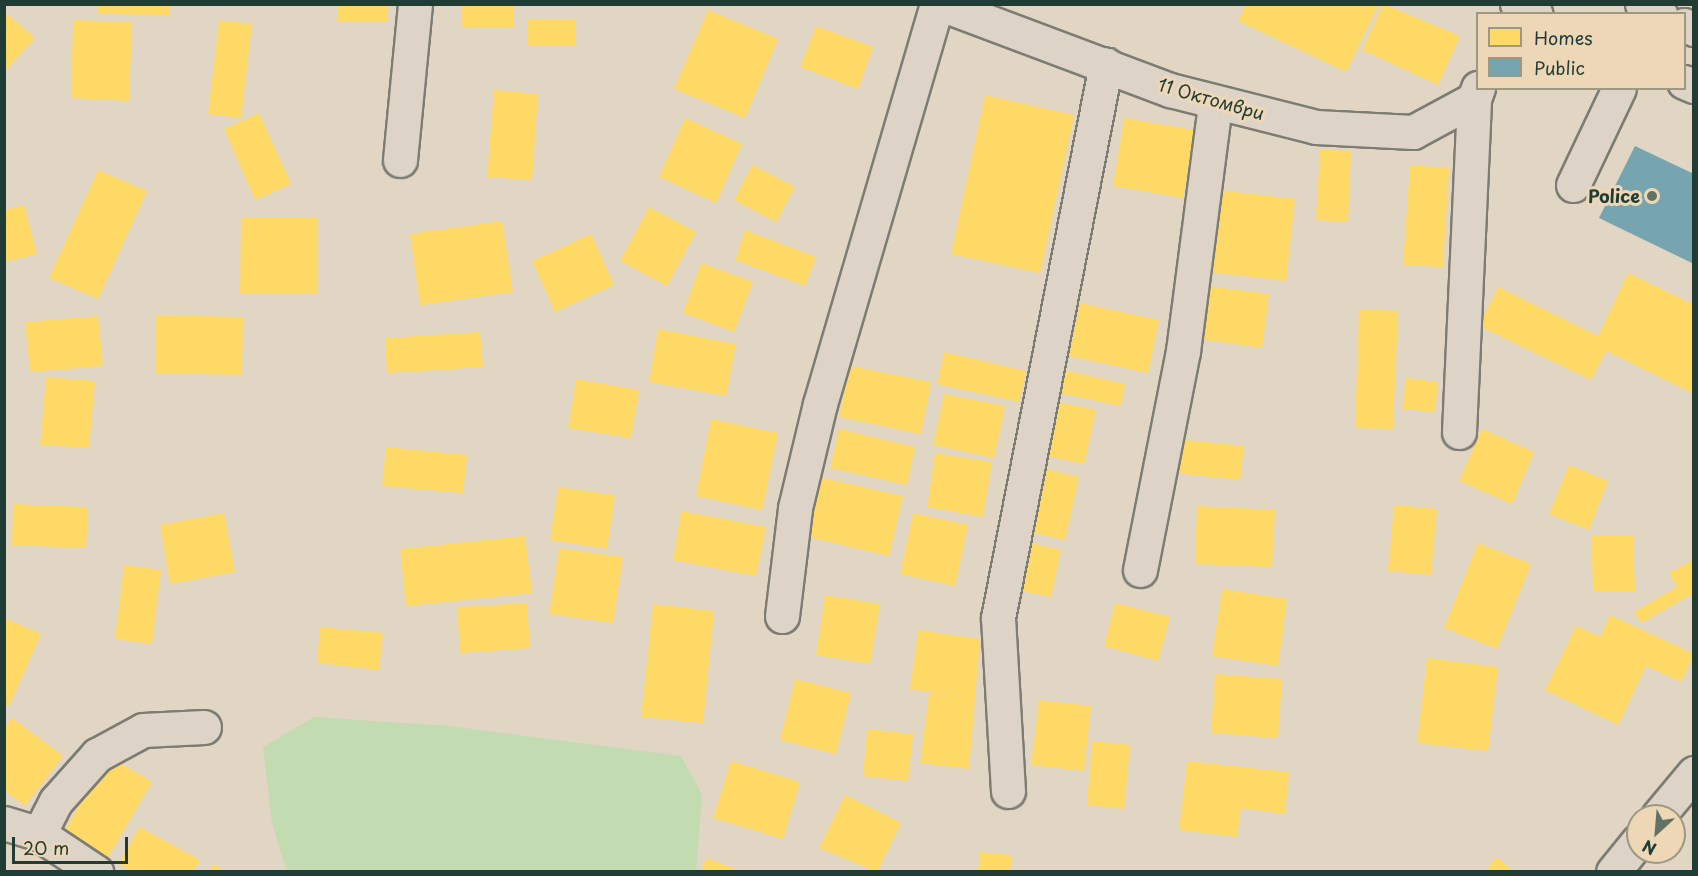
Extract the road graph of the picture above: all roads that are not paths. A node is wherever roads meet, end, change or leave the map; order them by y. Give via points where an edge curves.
1 (415, 4) edge
2 (939, 4) edge
3 (1517, 4) edge
4 (1642, 4) edge
5 (1532, 12) edge
6 (1656, 12) edge
7 (1106, 64) junction
8 (1619, 90) edge
9 (1476, 93) edge
10 (1215, 104) junction
11 (400, 160) dead end
12 (1574, 185) dead end
13 (1459, 432) dead end
14 (1140, 570) dead end
15 (782, 616) dead end
16 (204, 727) dead end
17 (1694, 773) edge
18 (1008, 791) dead end
19 (1668, 804) edge
20 (5, 825) edge
21 (39, 834) junction
22 (1626, 855) edge
23 (96, 872) edge
24 (1612, 872) edge

1 - 11 street
2 - 7 street, 11 Октомври
2 - 15 street via 820,404 795,508
3 - 5 street
4 - 6 street
7 - 10 street, 11 Октомври
7 - 18 street via 998,618
8 - 12 street
9 - 10 street, 11 Октомври via 1413,132 1316,127
9 - 13 street
10 - 14 street via 1184,351
16 - 21 street via 143,730 97,755 56,801
17 - 19 street
20 - 21 street
21 - 23 street
22 - 24 street

